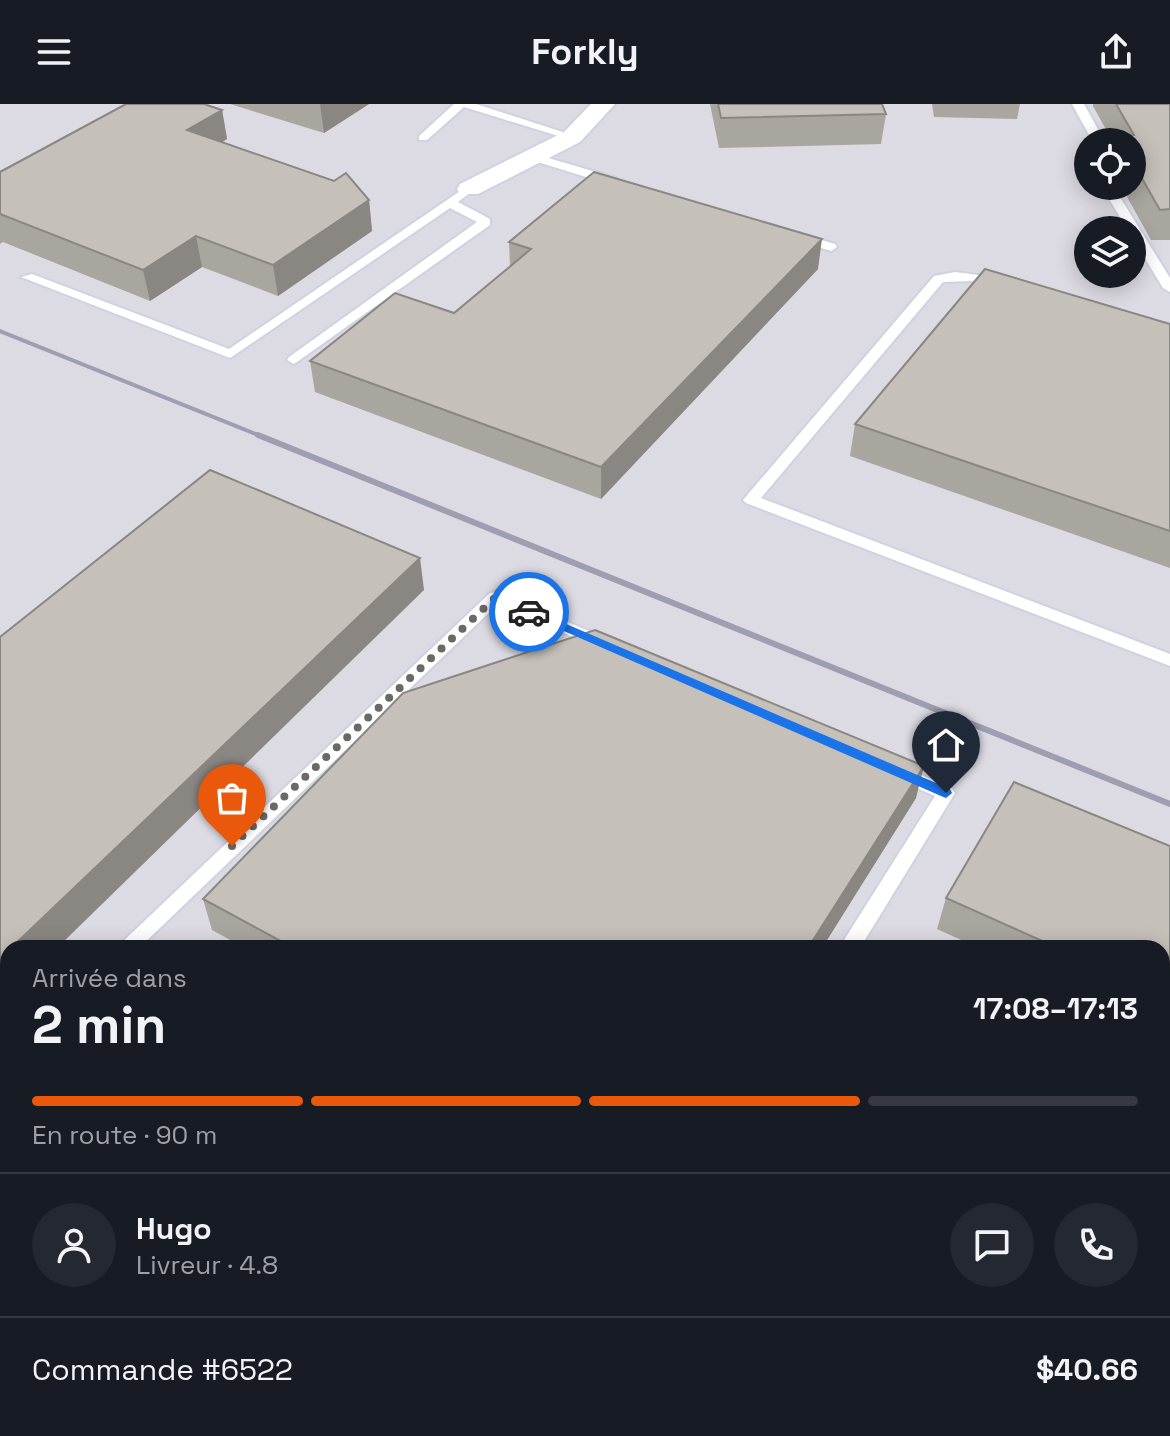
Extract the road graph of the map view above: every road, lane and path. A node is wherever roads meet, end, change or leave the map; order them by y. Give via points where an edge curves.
1 (462, 104) edge
2 (604, 104) edge
3 (1078, 104) edge
4 (1091, 128) edge
5 (572, 137) junction
6 (423, 138) dead end
7 (535, 158) junction
8 (623, 185) edge
9 (459, 196) junction
10 (1116, 200) edge
11 (786, 234) edge
12 (831, 247) dead end
13 (27, 277) dead end
14 (1170, 288) edge
15 (1020, 289) edge
16 (294, 360) dead end
17 (626, 654) edge
18 (1170, 660) edge
19 (888, 767) edge
20 (134, 940) edge
21 (854, 940) edge

1 - 5 lane
1 - 6 lane
2 - 5 street
3 - 4 lane
5 - 7 street
7 - 8 lane
7 - 9 street
9 - 13 lane via 230,354
9 - 16 lane via 486,222
10 - 14 lane
11 - 12 lane
15 - 18 lane via 976,276 939,279 751,500
17 - 20 lane via 496,597
19 - 21 lane via 946,793

